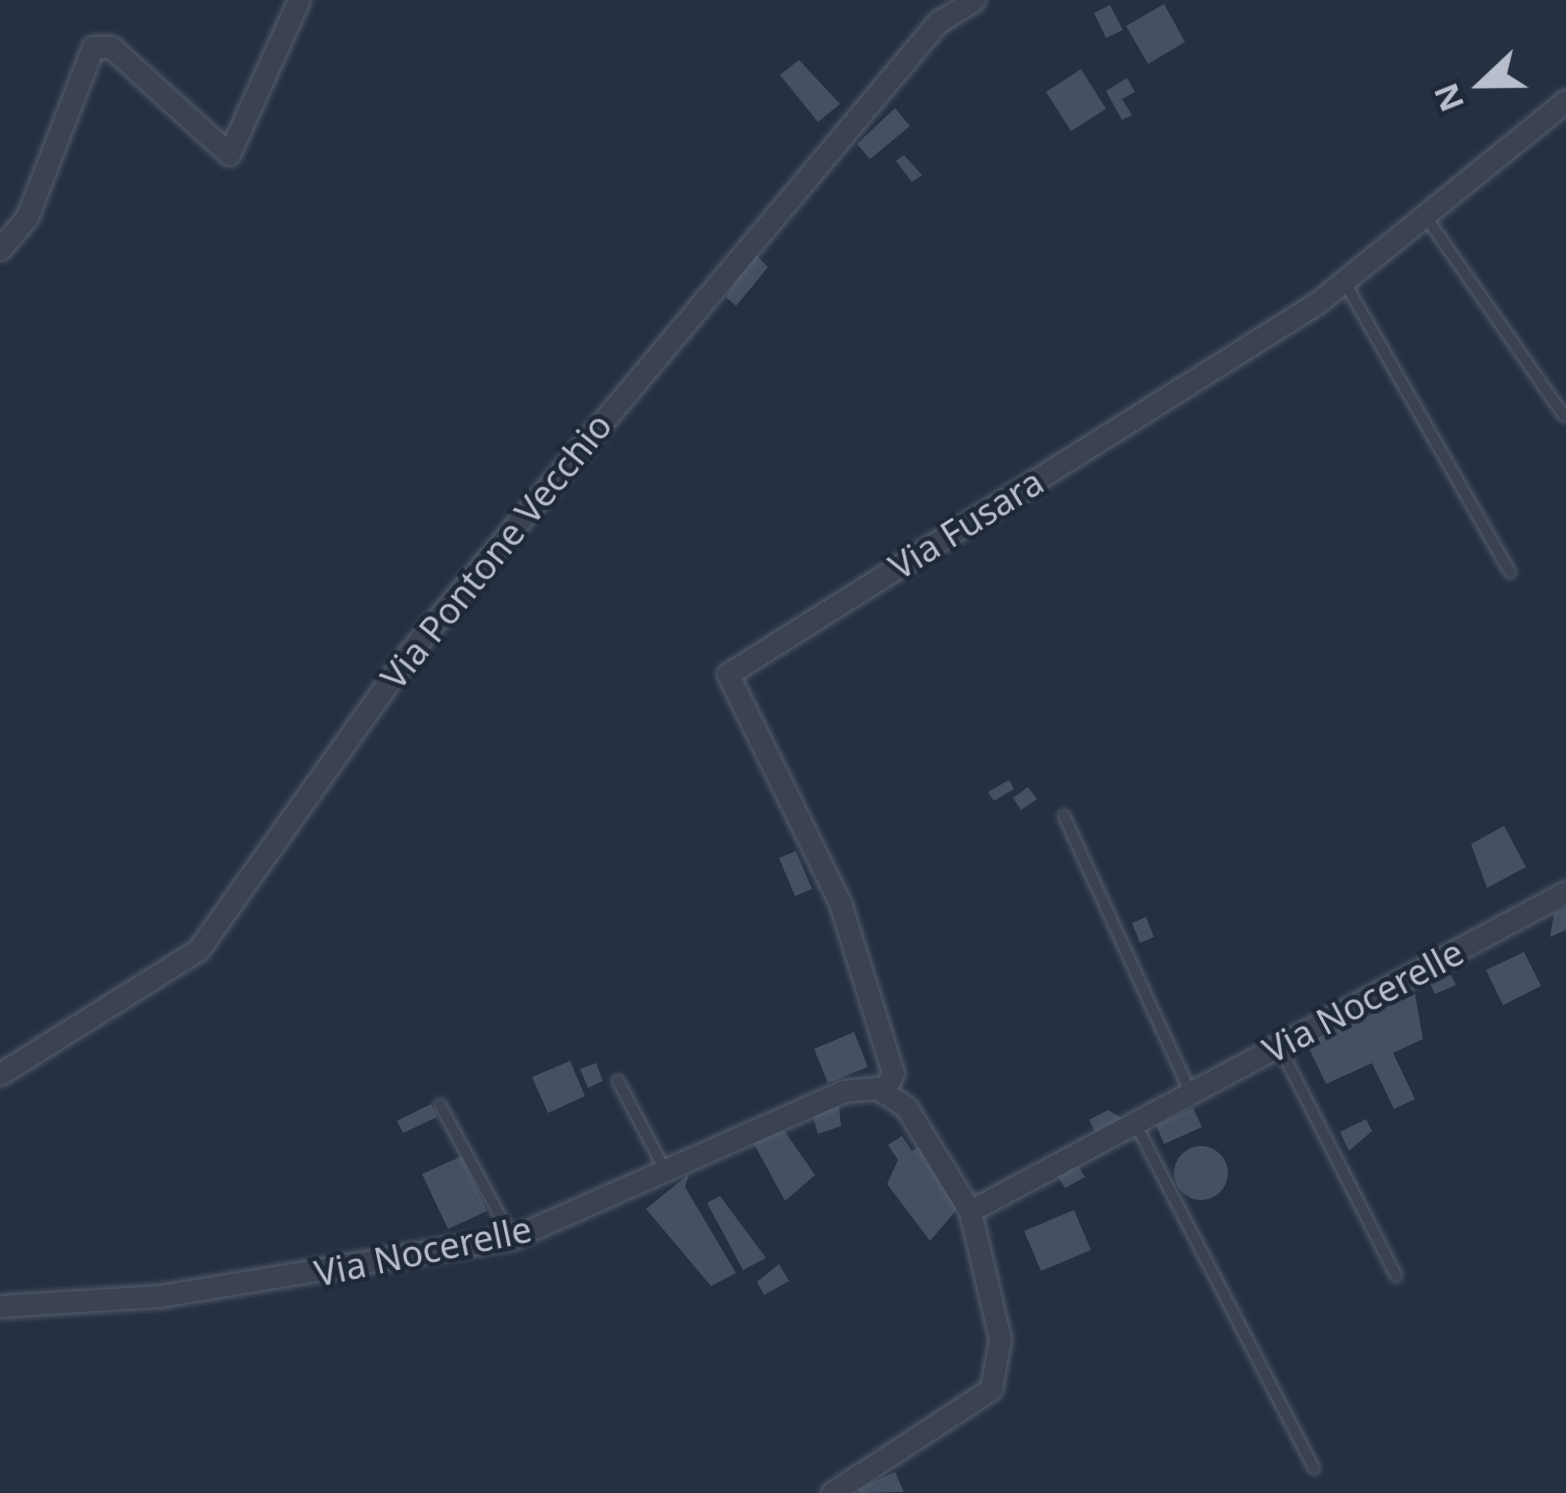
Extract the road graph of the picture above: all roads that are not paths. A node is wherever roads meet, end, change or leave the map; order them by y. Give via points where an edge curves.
1 (299, 0) edge
2 (974, 0) edge
3 (1566, 101) edge
4 (1428, 220) junction
5 (0, 249) edge
6 (1344, 282) junction
7 (1564, 416) edge
8 (1510, 572) dead end
9 (1064, 816) dead end
10 (1566, 892) edge
11 (1279, 1046) junction
12 (0, 1074) edge
13 (618, 1081) dead end
14 (883, 1091) junction
15 (1191, 1093) junction
16 (440, 1105) dead end
17 (1135, 1123) junction
18 (666, 1173) junction
19 (970, 1211) junction
20 (512, 1238) junction
21 (1396, 1276) dead end
22 (0, 1306) edge
23 (1314, 1468) dead end
24 (832, 1493) edge

1 - 5 street via 229,154 111,47 93,47 27,218
2 - 12 street, Via Pontone Vecchio via 938,22 408,654 198,950
3 - 4 street, Via Fusara
4 - 6 street, Via Fusara
4 - 7 lane
6 - 8 lane
6 - 14 street, Via Fusara via 728,674 840,903 893,1073
9 - 15 lane
10 - 11 street, Via Nocerelle
11 - 15 street, Via Nocerelle
11 - 21 lane
13 - 18 lane
14 - 18 street, Via Nocerelle via 843,1091
14 - 19 street via 906,1107
15 - 17 street, Via Nocerelle
16 - 20 lane
17 - 19 street, Via Nocerelle
17 - 23 lane
18 - 20 street, Via Nocerelle
19 - 24 street via 1000,1339 991,1389
20 - 22 street, Via Nocerelle via 160,1296

